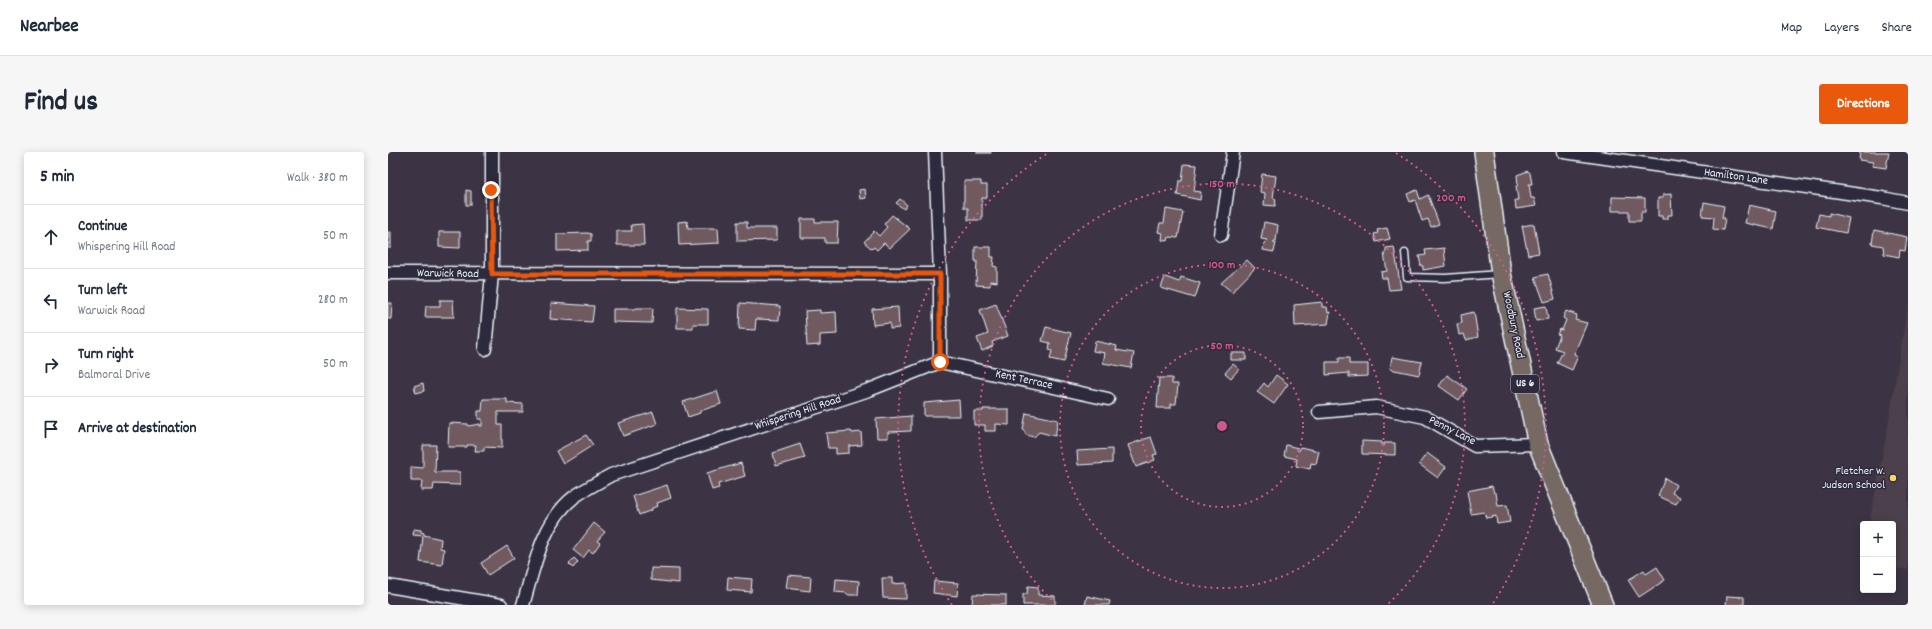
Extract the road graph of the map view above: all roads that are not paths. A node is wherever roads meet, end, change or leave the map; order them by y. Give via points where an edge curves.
1 (492, 152) edge
2 (935, 152) edge
3 (1233, 152) edge
4 (1484, 152) edge
5 (1564, 152) edge
6 (1908, 203) edge
7 (1221, 235) dead end
8 (1404, 253) dead end
9 (388, 273) edge
10 (1502, 273) junction
11 (492, 274) junction
12 (940, 274) junction
13 (486, 349) dead end
14 (940, 362) junction
15 (1108, 399) dead end
16 (1319, 412) dead end
17 (1538, 444) junction
18 (388, 586) edge
19 (501, 605) edge
20 (523, 605) edge
21 (1603, 605) edge

1 - 11 street
2 - 12 street
3 - 7 street
4 - 10 main road, Woodbury Road / US 6
5 - 6 street, Hamilton Lane
8 - 10 lane via 1407,277 1445,278
9 - 11 street, Warwick Road
10 - 17 main road, Woodbury Road / US 6
11 - 12 street, Warwick Road
11 - 13 street
12 - 14 street
14 - 15 street, Kent Terrace
14 - 20 street, Whispering Hill Road via 868,390 611,475 573,498 552,522 536,560
16 - 17 street, Penny Lane via 1376,407 1425,417 1475,446
17 - 21 main road, Woodbury Road / US 6
18 - 19 street

